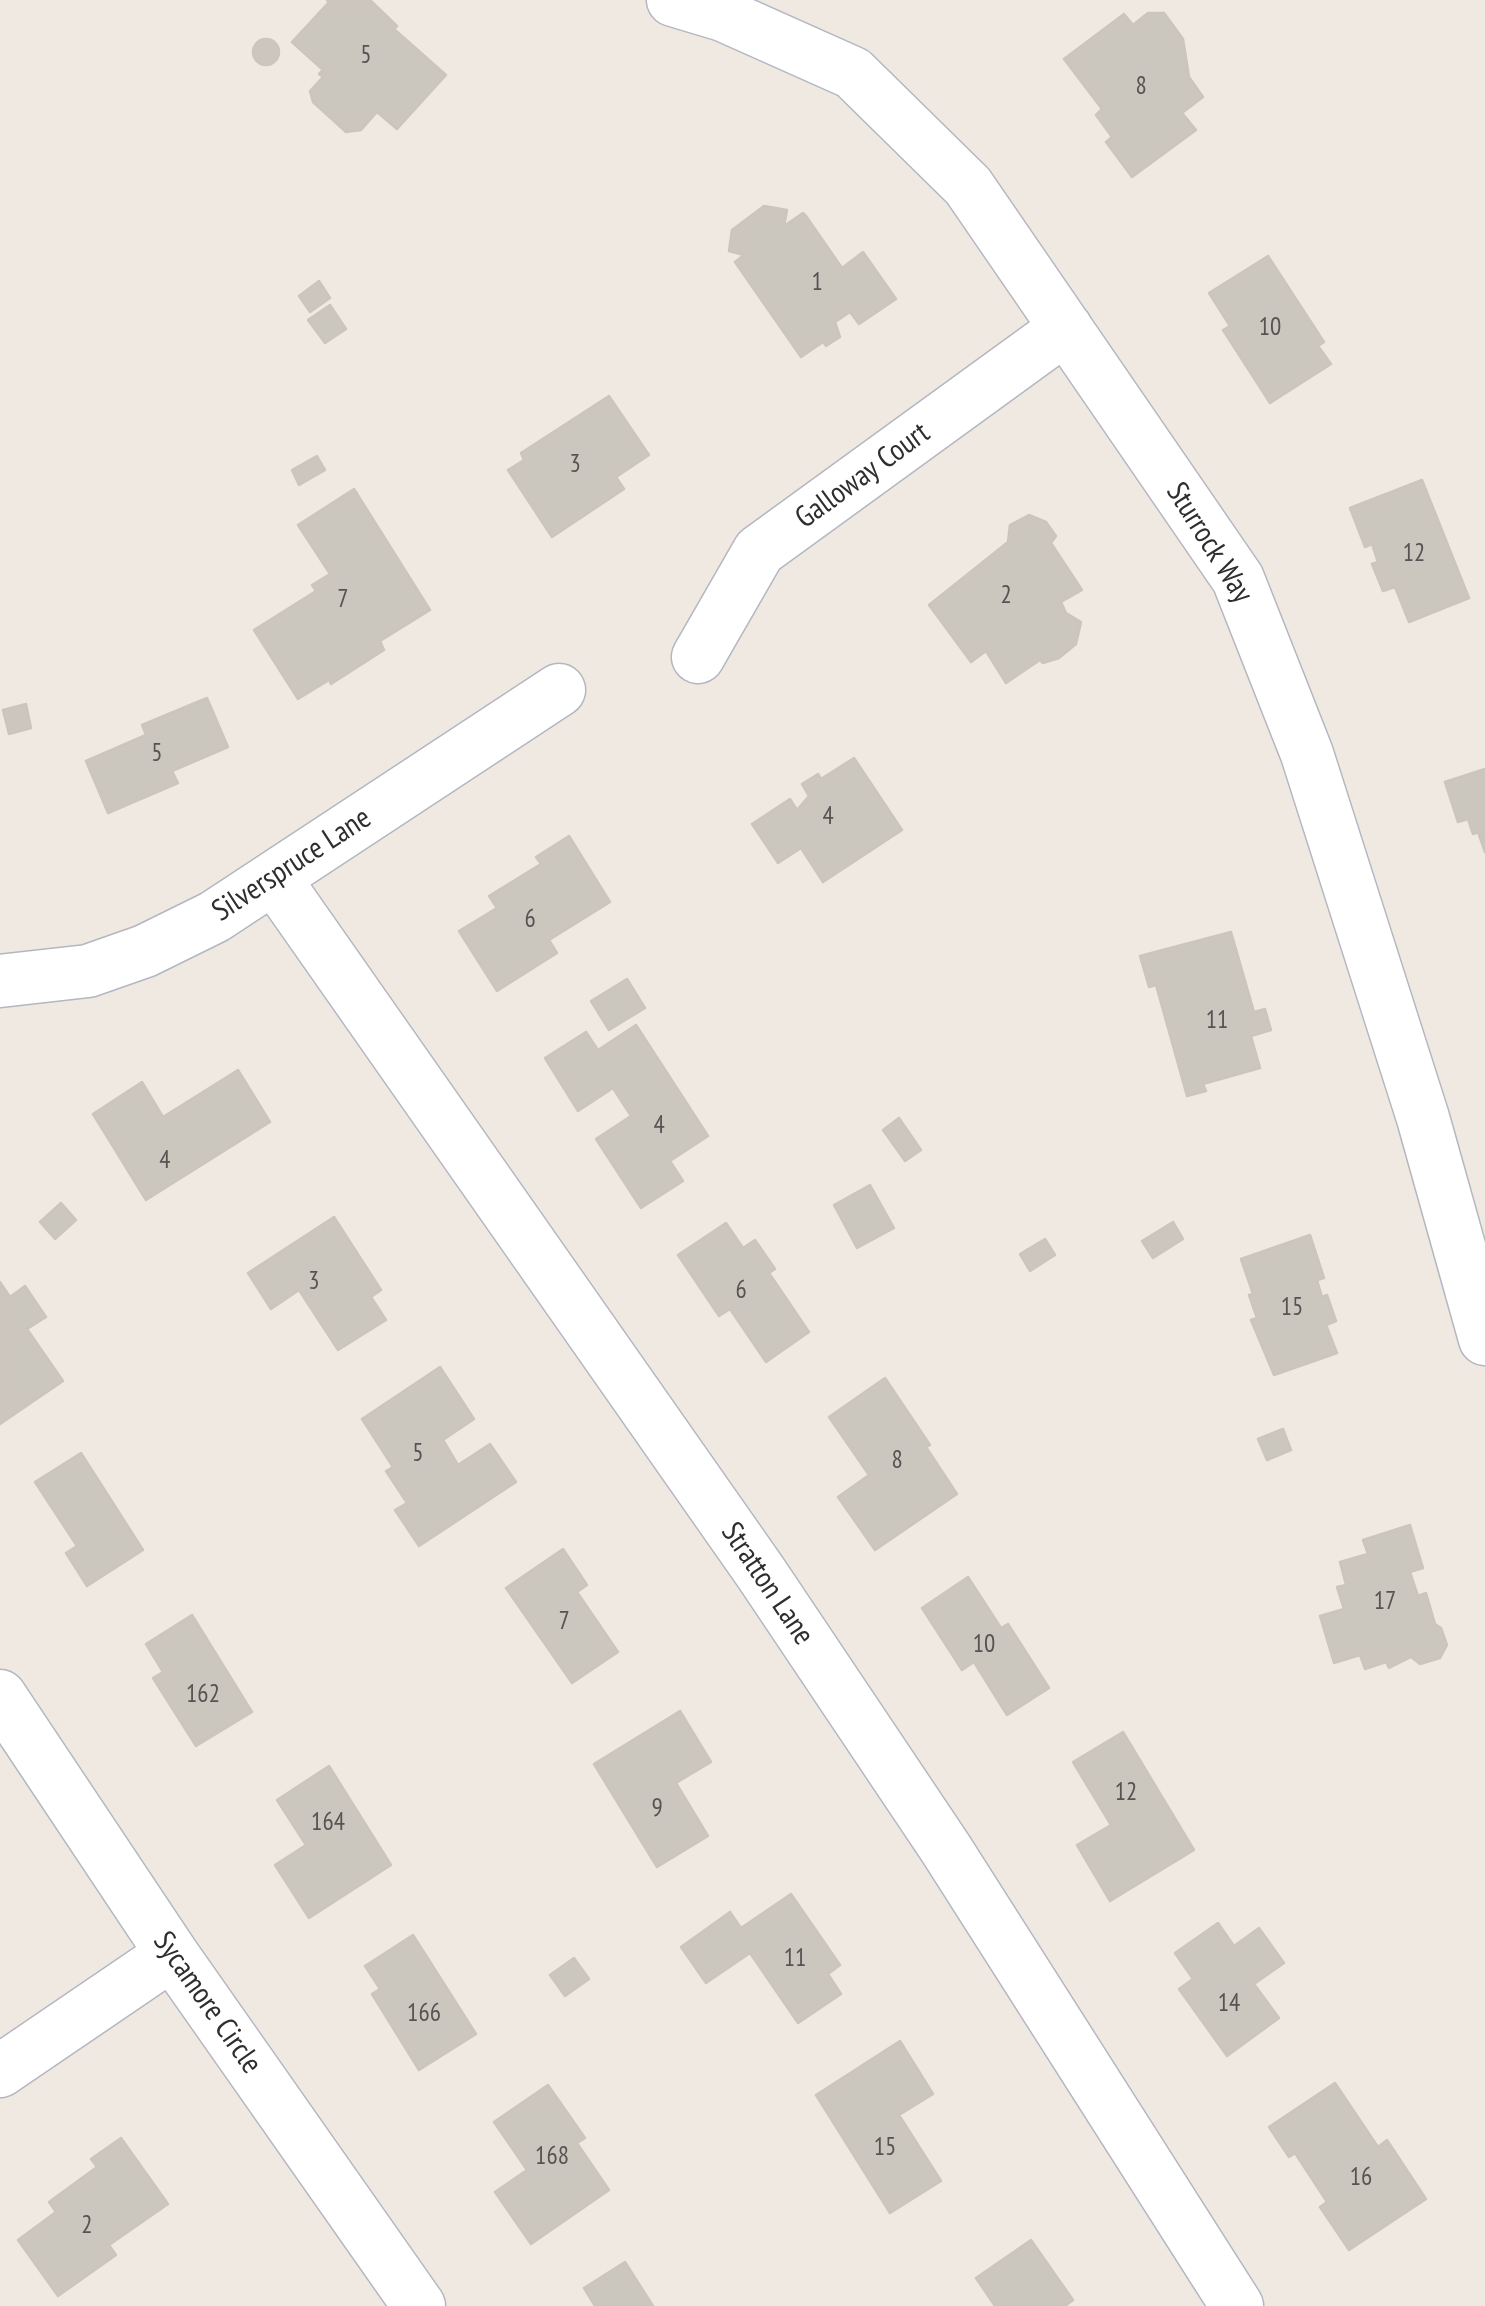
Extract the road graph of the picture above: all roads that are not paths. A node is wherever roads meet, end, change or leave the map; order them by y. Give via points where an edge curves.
1 (674, 0) edge
2 (1066, 328) junction
3 (698, 657) dead end
4 (559, 690) dead end
5 (274, 878) junction
6 (0, 981) edge
7 (1485, 1339) edge
8 (0, 1696) edge
9 (172, 1954) junction
10 (0, 2071) edge
11 (419, 2306) edge
12 (1237, 2306) edge

1 - 2 street, Sturrock Way via 854,73 968,186
2 - 3 street, Galloway Court via 759,551
2 - 7 street, Sturrock Way via 1238,579 1307,754 1423,1118
4 - 5 street, Silverspruce Lane
5 - 6 street, Silverspruce Lane via 145,951 88,971
5 - 12 street, Stratton Lane via 761,1573
8 - 9 street, Sycamore Circle
9 - 10 street
9 - 11 street, Sycamore Circle

